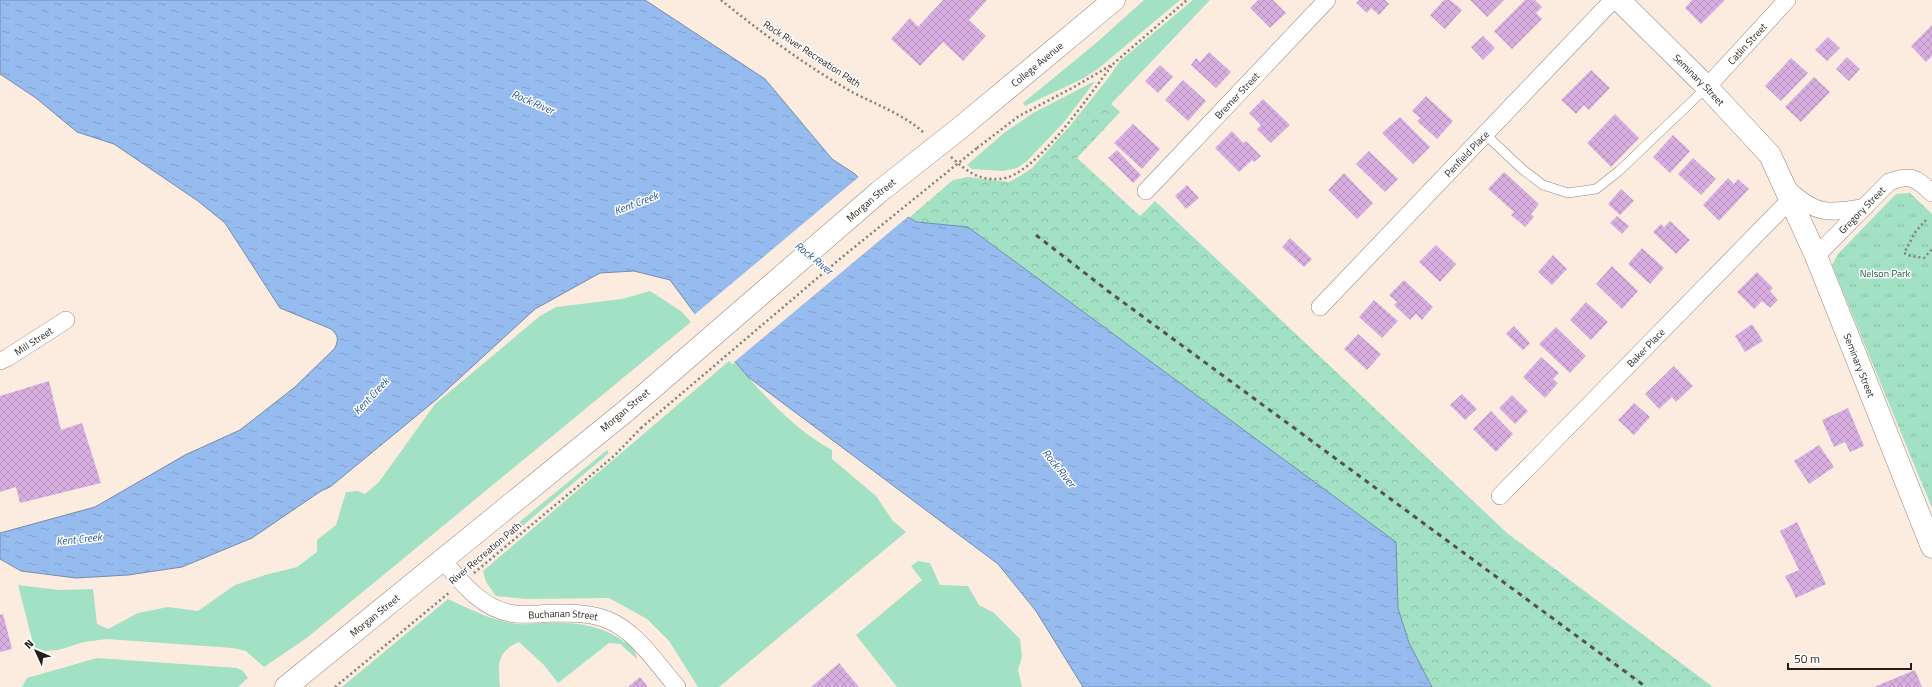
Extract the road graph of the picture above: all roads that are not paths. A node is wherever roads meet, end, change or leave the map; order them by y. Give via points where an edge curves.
1 (1114, 0) edge
2 (1327, 0) edge
3 (1613, 0) edge
4 (1619, 0) edge
5 (1787, 0) edge
6 (1707, 86) junction
7 (960, 128) joint
8 (1485, 134) junction
9 (1146, 191) dead end
10 (1788, 192) junction
11 (1932, 193) edge
12 (1865, 207) junction
13 (1816, 256) junction
14 (1320, 307) dead end
15 (66, 320) dead end
16 (0, 361) edge
17 (1500, 496) dead end
18 (1932, 546) edge
19 (442, 558) junction
20 (286, 687) edge
21 (677, 687) edge

1 - 7 main road, College Avenue
2 - 9 street, Bremer Street
3 - 8 street, Penfield Place
4 - 6 main road, Seminary Street
5 - 6 street, Catlin Street
6 - 8 lane via 1620,171 1596,189 1568,193 1543,185
6 - 10 main road, Seminary Street via 1770,155
7 - 19 main road, Morgan Street, bridge via 879,192 627,410
8 - 14 street, Penfield Place
10 - 12 street, Seminary Street via 1811,208 1845,211
10 - 13 main road, Seminary Street
10 - 17 street, Baker Place
11 - 12 street, Gregory Street via 1920,181 1904,176 1889,182
12 - 13 street, Gregory Street
13 - 18 main road, Seminary Street
15 - 16 street, Mill Street
19 - 20 main road, Morgan Street
19 - 21 street, Buchanan Street via 461,583 482,601 514,614 574,613 609,620 642,645

